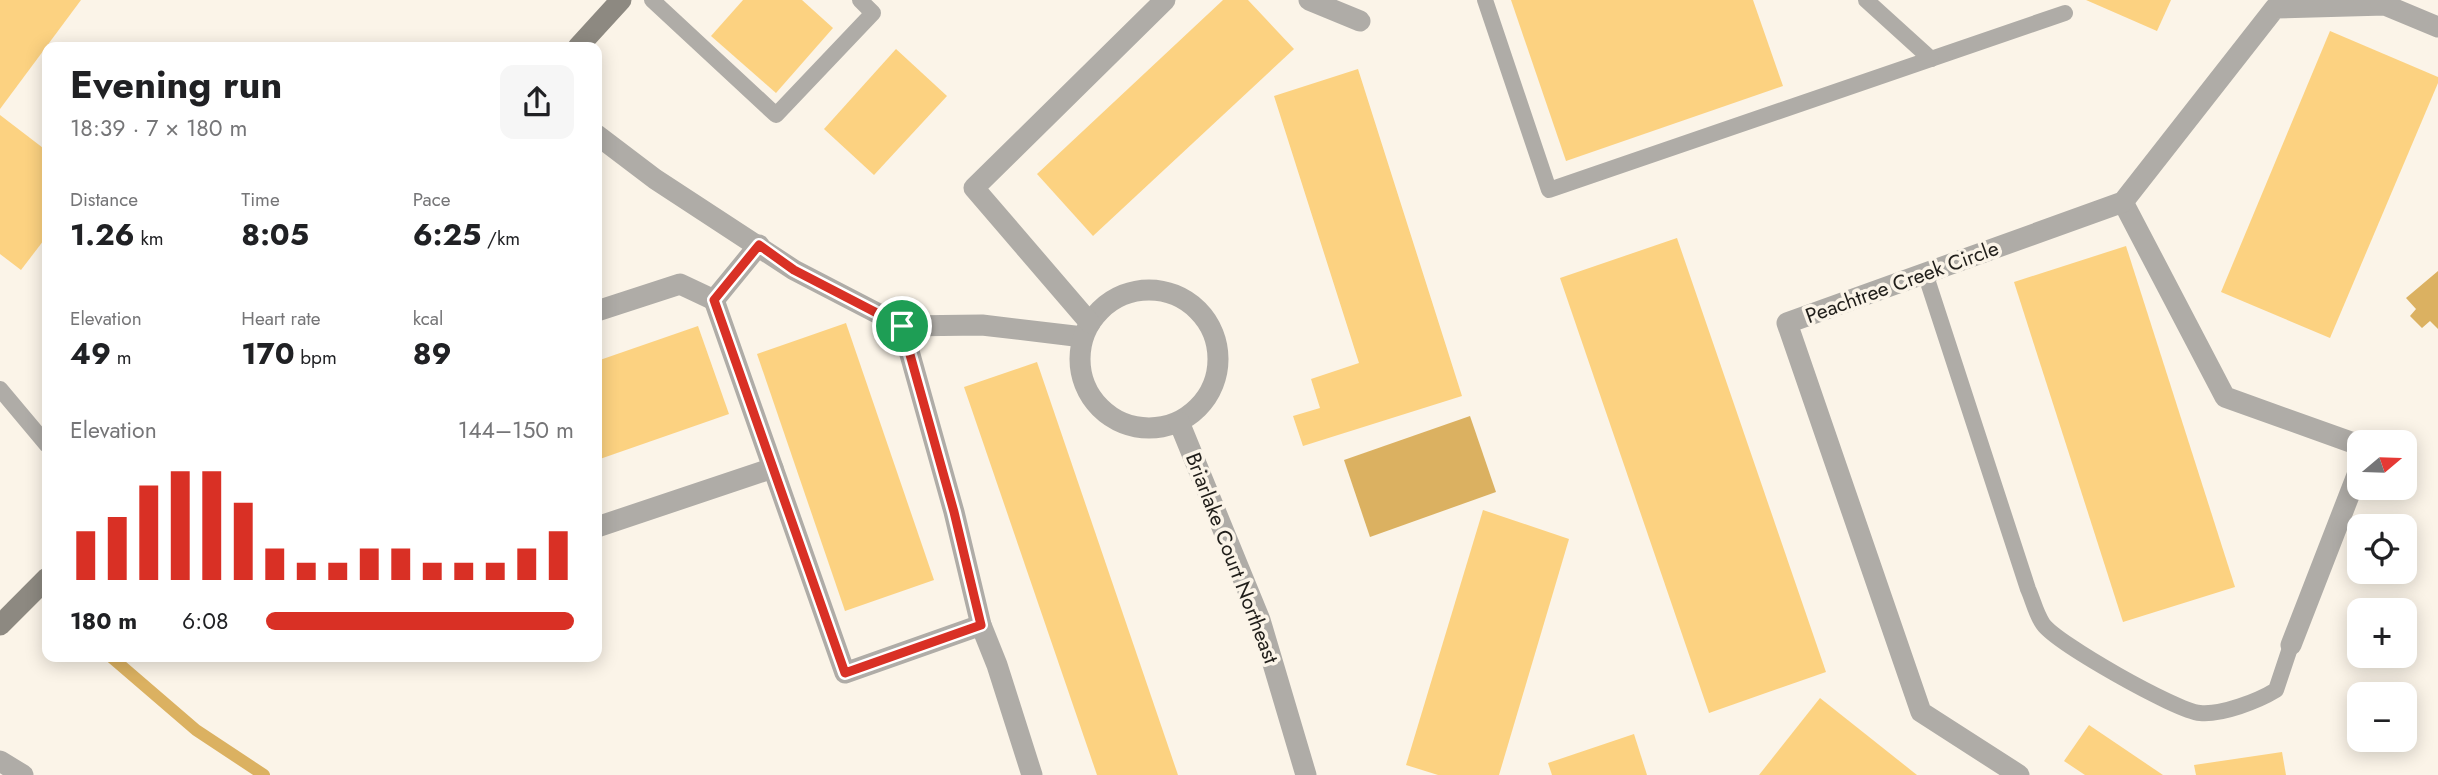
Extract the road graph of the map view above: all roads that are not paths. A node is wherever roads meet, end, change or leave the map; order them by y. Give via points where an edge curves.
1 (621, 0) edge
2 (652, 0) edge
3 (860, 0) edge
4 (1165, 0) edge
5 (1309, 0) edge
6 (1485, 0) edge
7 (1866, 0) edge
8 (2065, 13) dead end
9 (1360, 21) dead end
10 (2438, 27) edge
11 (583, 42) edge
12 (1931, 59) junction
13 (602, 139) edge
14 (2123, 202) junction
15 (759, 245) junction
16 (1925, 273) junction
17 (714, 300) junction
18 (602, 309) edge
19 (902, 326) junction
20 (1086, 330) junction
21 (0, 389) edge
22 (1179, 422) junction
23 (42, 439) edge
24 (2347, 442) edge
25 (773, 468) junction
26 (2347, 500) edge
27 (602, 525) edge
28 (42, 583) edge
29 (0, 625) edge
30 (981, 625) junction
31 (2291, 645) joint
32 (0, 761) edge
33 (23, 775) edge
34 (1031, 775) edge
35 (1306, 775) edge
36 (2019, 775) edge

1 - 11 street
2 - 3 lane via 776,115 873,13
4 - 20 street via 974,188
5 - 9 street
6 - 12 lane via 1549,190
7 - 12 lane
8 - 12 lane
10 - 14 street via 2385,5 2275,8
13 - 15 street via 655,179
14 - 16 street, Peachtree Creek Circle
14 - 24 street via 2225,397
15 - 17 street
15 - 19 street via 794,270
16 - 31 lane via 2043,624 2064,643 2167,701 2200,713 2254,703 2276,690
16 - 36 street, Peachtree Creek Circle via 1787,323 1921,712
17 - 18 street via 680,284
17 - 25 street
19 - 20 street
19 - 30 street
20 - 22 street via 1080,359 1083,381 1094,401 1111,417 1133,426 1156,428
20 - 22 street via 1109,302 1129,292 1173,293 1192,304 1217,342 1218,366 1212,389 1198,408
21 - 23 lane
22 - 35 street, Briarlake Court Northeast via 1260,620
25 - 27 street
25 - 30 street via 845,673
26 - 31 street
28 - 29 street
30 - 34 street
32 - 33 street

